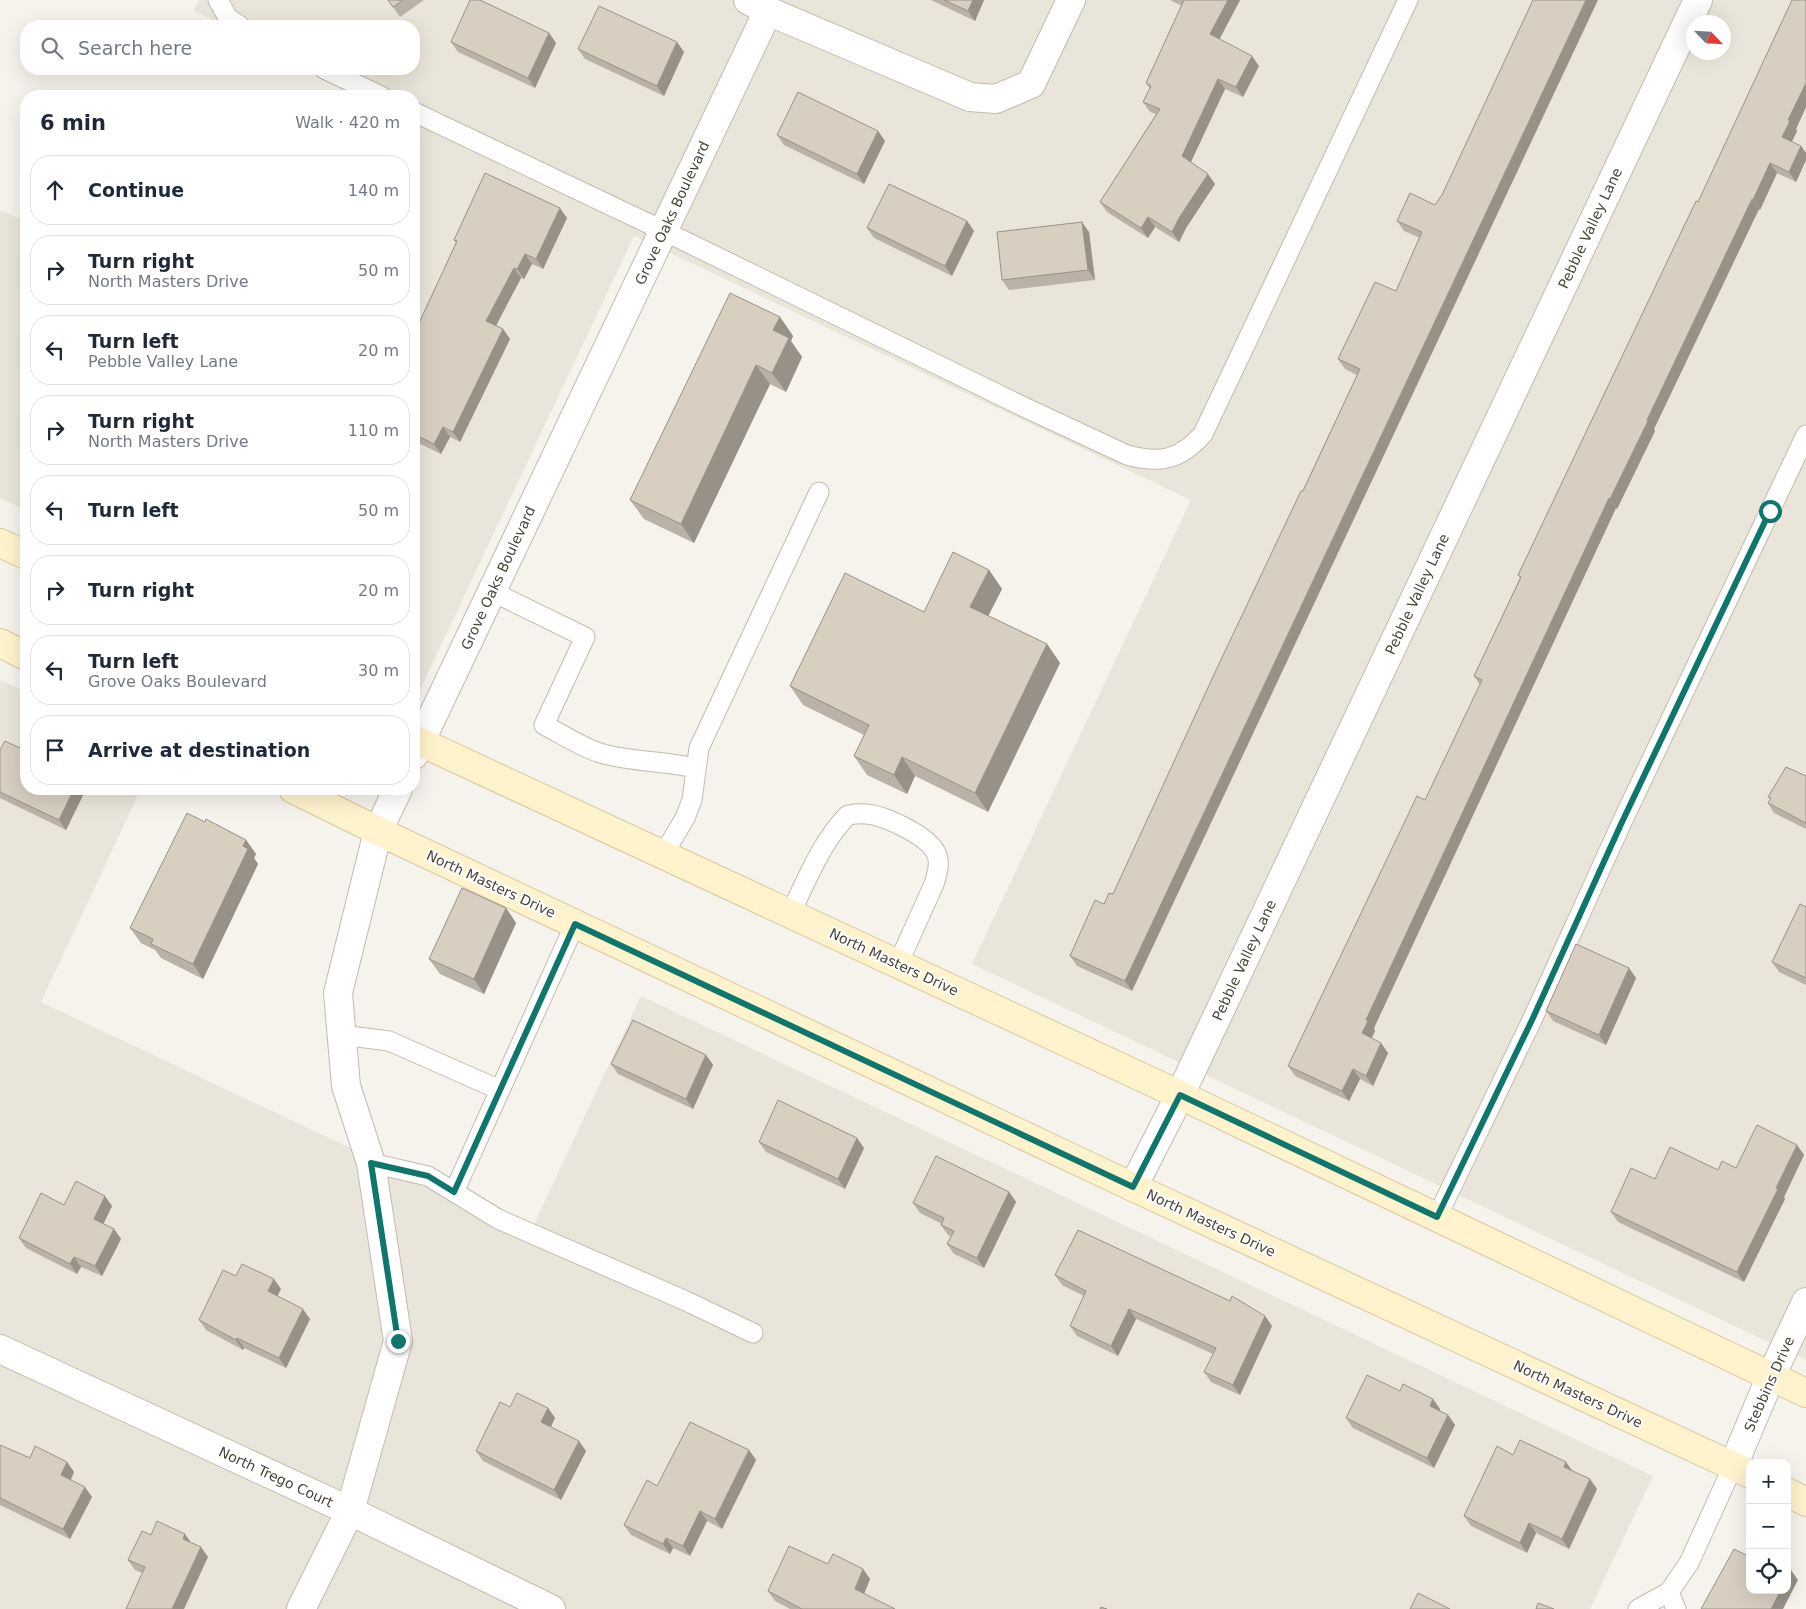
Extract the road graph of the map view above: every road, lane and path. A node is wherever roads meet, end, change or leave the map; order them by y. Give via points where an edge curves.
1 (218, 0) edge
2 (1071, 0) edge
3 (1408, 0) edge
4 (1698, 0) edge
5 (763, 4) edge
6 (231, 20) edge
7 (337, 75) edge
8 (368, 90) edge
9 (420, 115) edge
10 (664, 231) junction
11 (1806, 435) edge
12 (819, 492) dead end
13 (0, 543) edge
14 (20, 552) edge
15 (491, 591) junction
16 (0, 643) edge
17 (20, 653) edge
18 (420, 737) edge
19 (420, 747) edge
20 (695, 768) junction
21 (306, 795) edge
22 (395, 795) edge
23 (378, 831) junction
24 (663, 855) junction
25 (790, 914) junction
26 (575, 924) junction
27 (898, 964) junction
28 (342, 1035) junction
29 (500, 1090) junction
30 (1180, 1095) junction
31 (371, 1163) junction
32 (1133, 1187) junction
33 (454, 1192) junction
34 (1437, 1217) junction
35 (1806, 1302) edge
36 (753, 1334) dead end
37 (0, 1348) edge
38 (1771, 1376) junction
39 (1806, 1392) edge
40 (1742, 1470) edge
41 (1791, 1494) edge
42 (1806, 1502) edge
43 (350, 1511) junction
44 (1672, 1601) edge
45 (301, 1609) edge
46 (551, 1609) edge
47 (1638, 1609) edge

1 - 6 lane
2 - 5 street, Grove Oaks Boulevard via 1031,84 996,99 970,97
3 - 10 lane via 1203,434 1176,456 1143,460 1127,455
4 - 30 street, Pebble Valley Lane
5 - 10 street, Grove Oaks Boulevard
7 - 8 lane
9 - 10 lane
10 - 15 street, Grove Oaks Boulevard
11 - 34 lane
12 - 20 lane via 698,748
13 - 14 main road
15 - 18 street, Grove Oaks Boulevard
15 - 20 lane via 585,637 544,725 598,753
16 - 17 main road
19 - 24 main road, North Masters Drive
20 - 24 lane via 692,800
21 - 23 main road, North Masters Drive
22 - 23 street
23 - 26 main road, North Masters Drive
23 - 28 street via 338,993
24 - 25 main road, North Masters Drive
25 - 27 main road, North Masters Drive
25 - 27 lane via 823,848 848,815 878,816 915,832 930,843 937,855 938,872
26 - 29 lane
26 - 32 main road, North Masters Drive
27 - 30 main road, North Masters Drive
28 - 29 lane via 390,1041
28 - 31 street via 346,1086
29 - 33 lane
30 - 32 street, Pebble Valley Lane
30 - 34 main road, North Masters Drive
31 - 33 lane via 428,1176
31 - 43 street via 398,1341
32 - 40 main road, North Masters Drive
33 - 36 lane via 498,1219 686,1301
34 - 38 main road, North Masters Drive
35 - 38 street, Stebbins Drive
37 - 43 street, North Trego Court
38 - 39 main road, North Masters Drive
38 - 40 street, Stebbins Drive
40 - 44 lane via 1689,1562
41 - 42 main road
43 - 45 street
43 - 46 street, North Trego Court
44 - 47 lane

